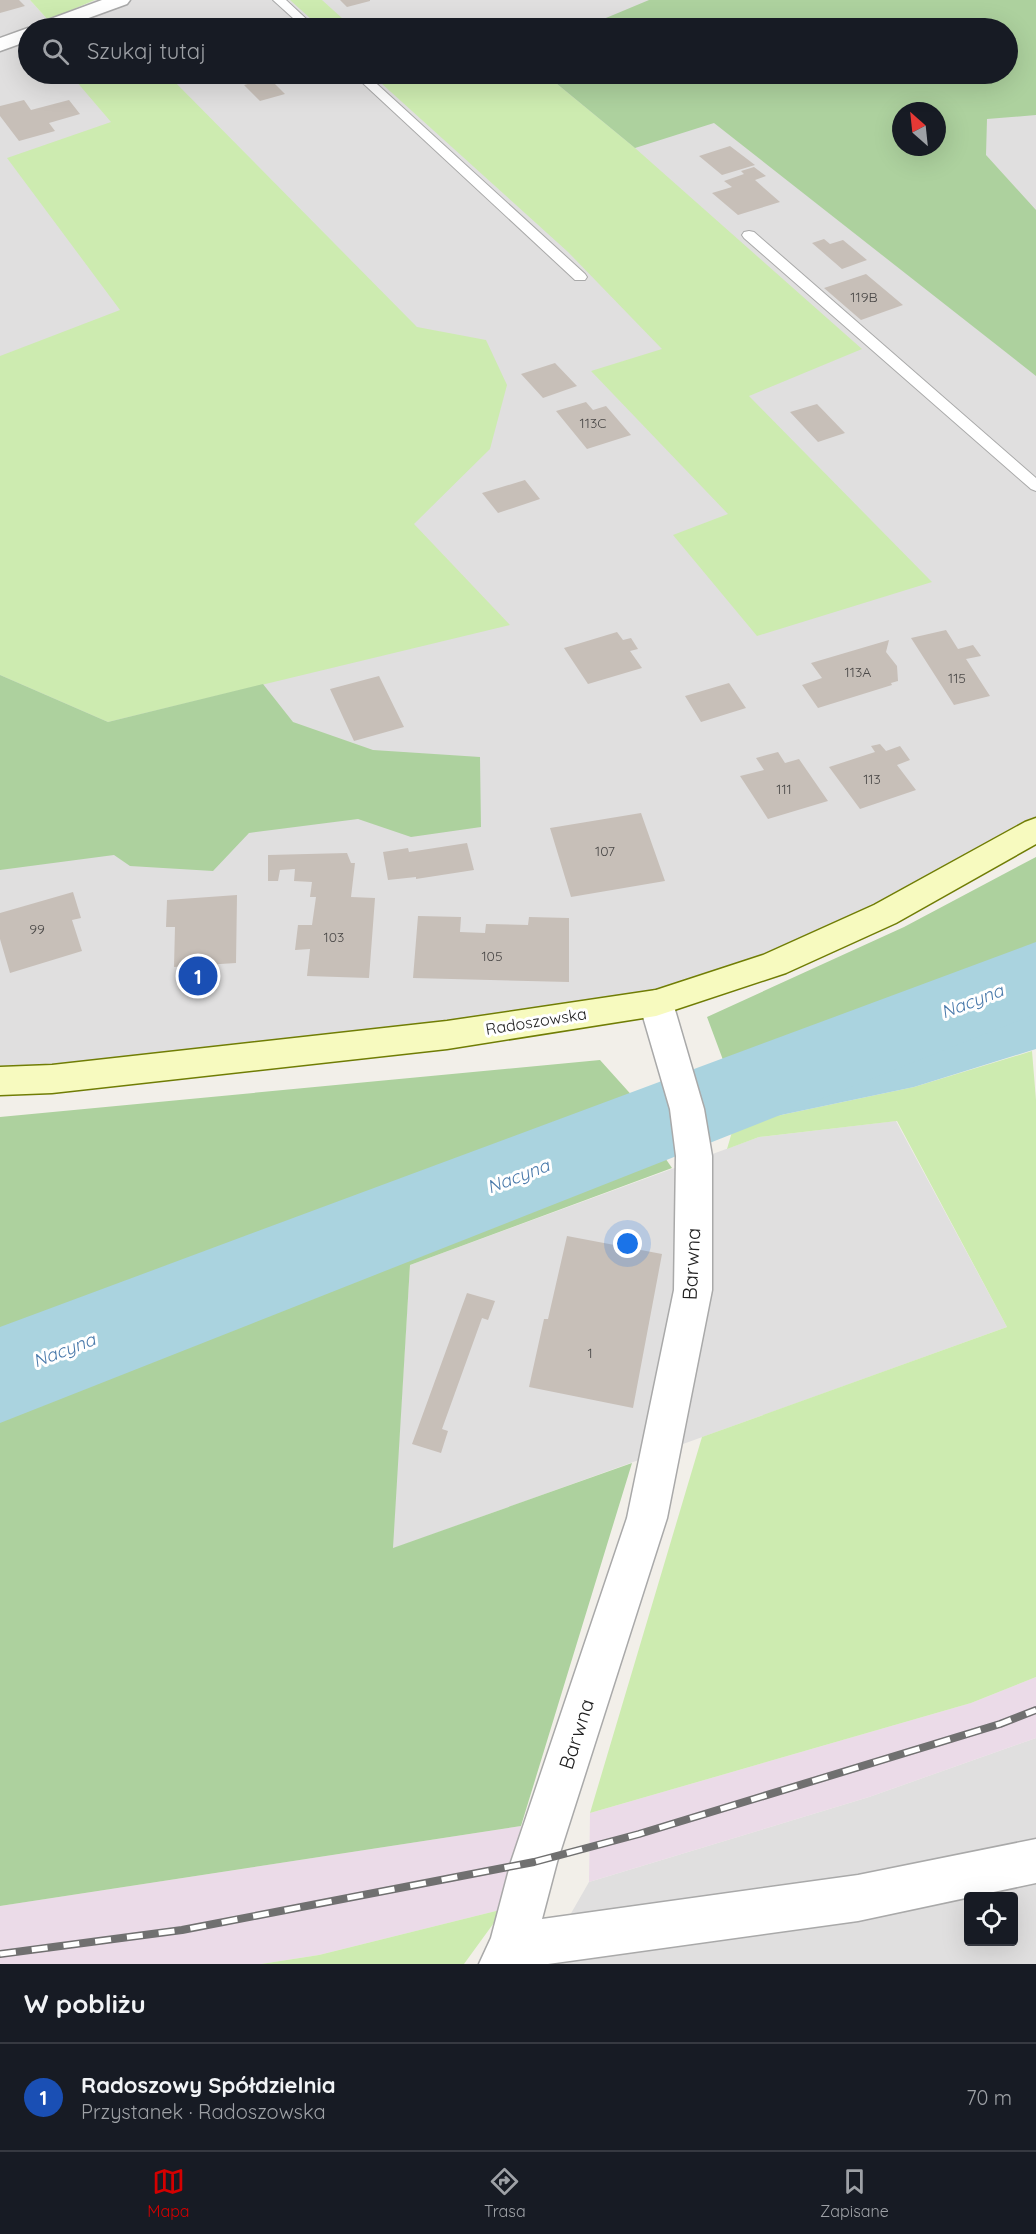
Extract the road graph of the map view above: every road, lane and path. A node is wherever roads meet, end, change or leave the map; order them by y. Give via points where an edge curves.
1 (120, 0) edge
2 (279, 0) edge
3 (71, 18) edge
4 (299, 18) edge
5 (18, 38) edge
6 (0, 45) edge
7 (370, 84) edge
8 (749, 235) dead end
9 (580, 277) dead end
10 (1036, 486) edge
11 (1036, 830) edge
12 (656, 1003) junction
13 (0, 1081) edge
14 (1036, 1861) edge
15 (507, 1955) edge

1 - 3 street
2 - 4 lane
5 - 6 street
7 - 9 lane
8 - 10 lane
11 - 12 street, Radoszowska via 885,914 784,960
12 - 13 street, Radoszowska via 447,1035
12 - 15 street, Barwna via 685,1098 694,1156 693,1290 646,1518
14 - 15 street, Barwna via 858,1898

